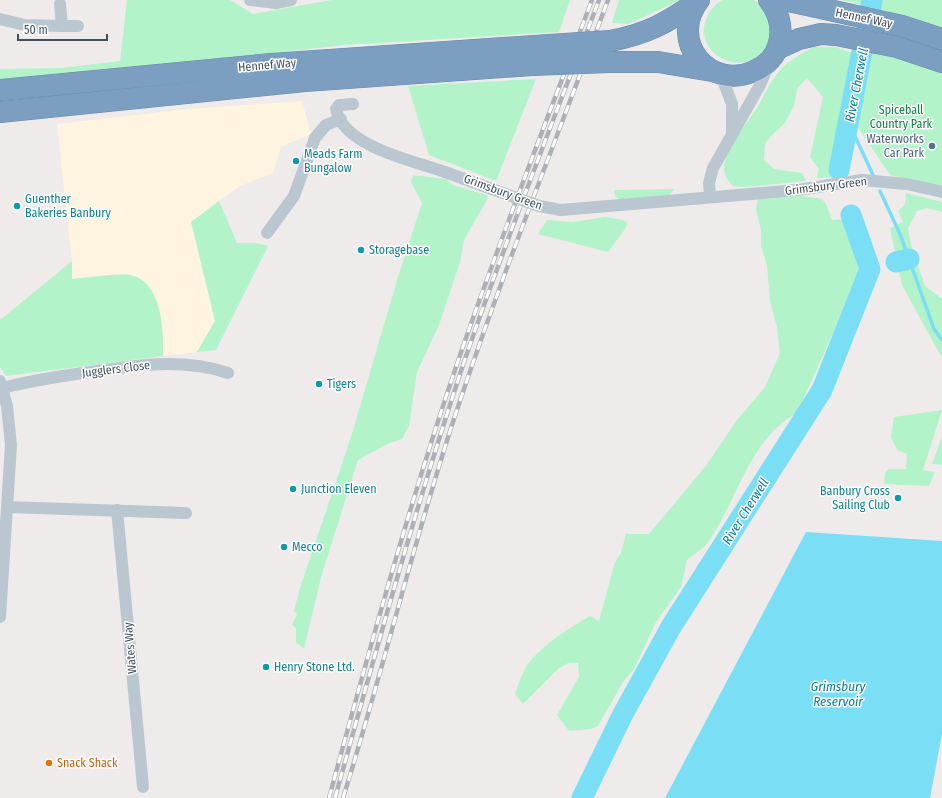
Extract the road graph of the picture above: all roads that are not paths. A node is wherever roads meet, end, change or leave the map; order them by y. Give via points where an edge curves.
1 (250, 0) edge
2 (291, 0) edge
3 (769, 0) edge
4 (784, 0) edge
5 (698, 1) edge
6 (60, 4) dead end
7 (0, 19) edge
8 (62, 26) junction
9 (78, 26) dead end
10 (942, 39) edge
11 (774, 54) junction
12 (533, 56) junction
13 (942, 62) edge
14 (717, 73) junction
15 (0, 90) edge
16 (353, 104) dead end
17 (0, 112) edge
18 (341, 119) junction
19 (732, 132) junction
20 (942, 192) edge
21 (710, 196) junction
22 (267, 233) dead end
23 (228, 373) dead end
24 (2, 384) edge
25 (7, 507) junction
26 (117, 510) junction
27 (186, 512) dead end
28 (0, 617) edge
29 (143, 787) dead end

1 - 2 street via 276,3
3 - 11 highway via 775,7 780,21 781,35
4 - 10 highway, Hennef Way via 902,26
5 - 12 highway, bridge via 670,21 635,37
5 - 14 highway via 690,20 689,40 702,63
6 - 8 street
7 - 8 street via 25,25
8 - 9 street
11 - 13 highway, Hennef Way via 799,38 821,34 897,47
11 - 14 highway, Hennef Way via 760,68 748,74 735,77
11 - 19 street via 760,85
12 - 14 highway, bridge via 609,62 658,62
12 - 15 highway, Hennef Way via 271,64
12 - 17 highway, Hennef Way
14 - 19 street via 732,104
16 - 18 street via 337,106 337,113
18 - 21 street, Grimsbury Green, bridge via 358,136 384,152 550,209 644,204
18 - 22 street via 326,125 315,138 294,196
19 - 21 street via 713,168 709,183
20 - 21 street, Grimsbury Green via 885,181 857,181 798,190
23 - 24 street, Jugglers Close via 198,366 160,364
24 - 25 street via 10,432
25 - 26 street
25 - 28 street
26 - 27 street
26 - 29 street, Wates Way

